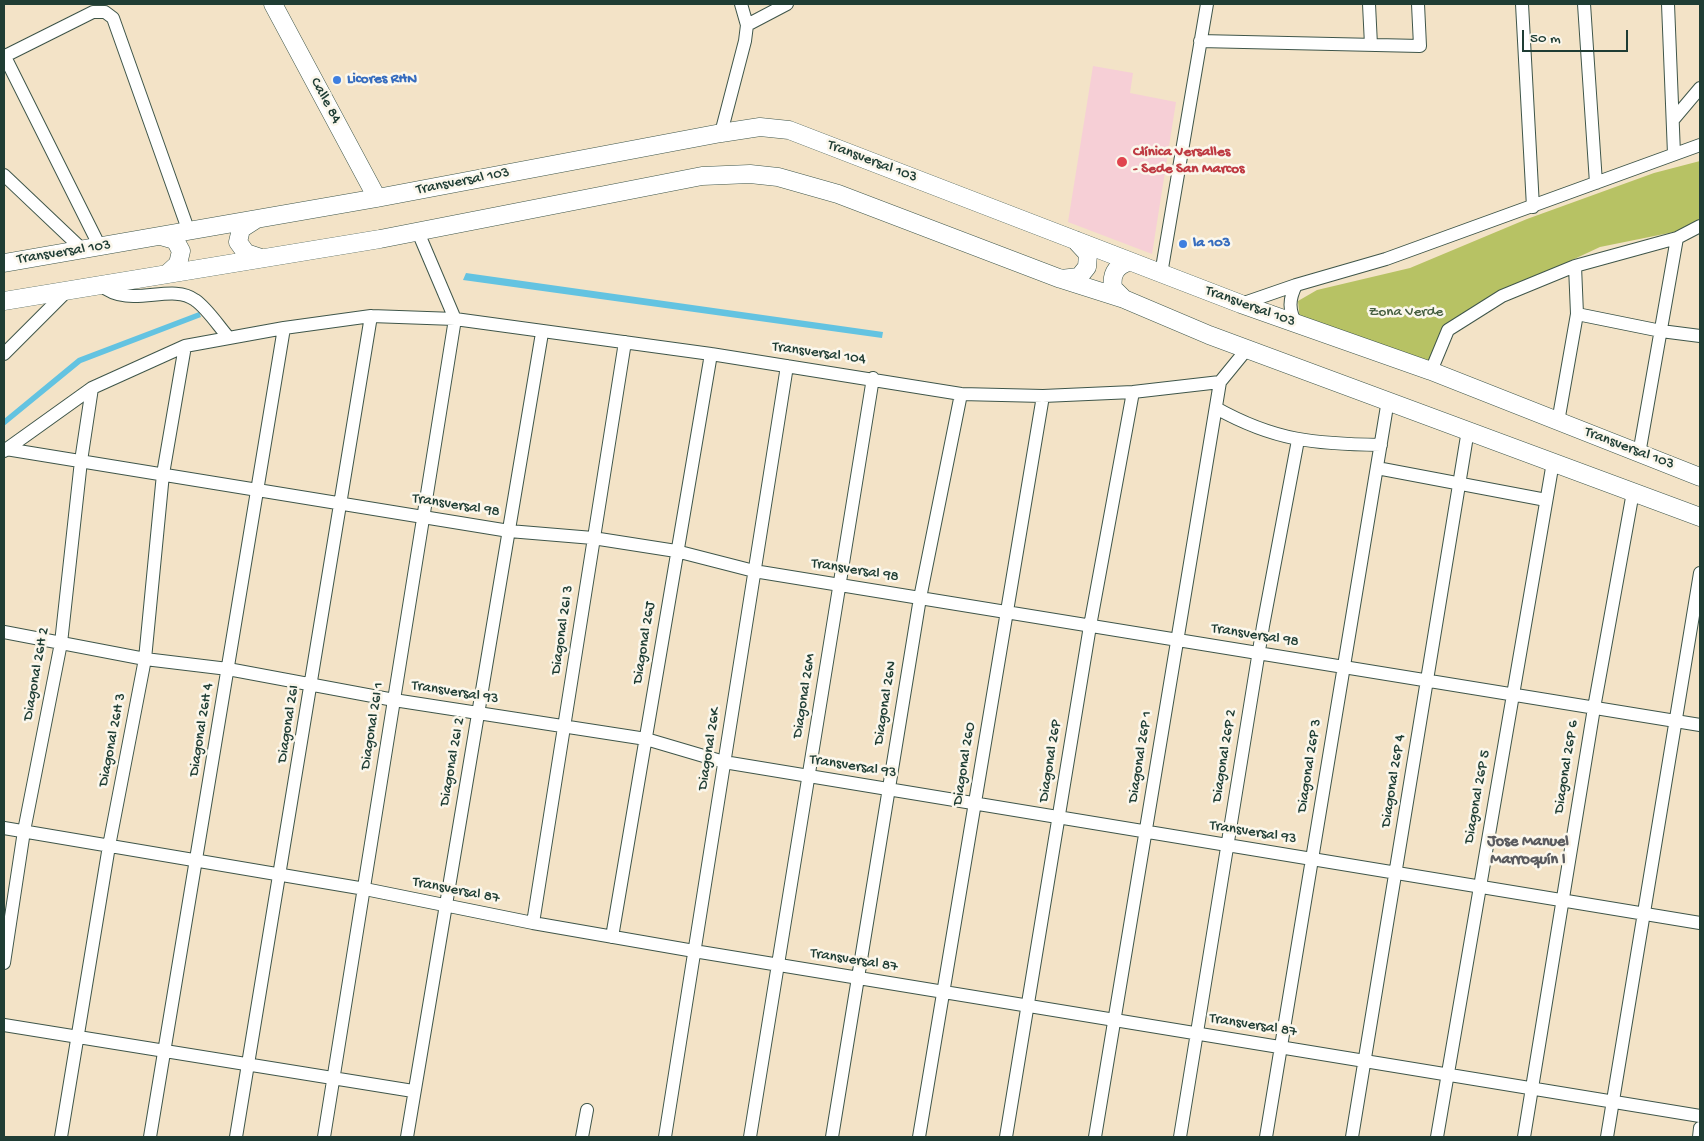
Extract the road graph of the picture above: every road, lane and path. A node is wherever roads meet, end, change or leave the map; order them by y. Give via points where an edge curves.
1 (273, 4) edge
2 (741, 4) edge
3 (787, 4) edge
4 (1207, 4) edge
5 (1369, 4) edge
6 (1418, 4) edge
7 (1522, 4) edge
8 (1584, 4) edge
9 (1670, 6) edge
10 (747, 25) junction
11 (1200, 41) junction
12 (1371, 45) junction
13 (4, 55) edge
14 (4, 79) edge
15 (21, 88) junction
16 (1700, 88) edge
17 (1673, 120) junction
18 (721, 133) junction
19 (1700, 145) edge
20 (1674, 154) junction
21 (4, 175) edge
22 (1596, 183) junction
23 (377, 198) junction
24 (1533, 207) junction
25 (255, 219) junction
26 (1700, 226) edge
27 (189, 232) junction
28 (418, 232) junction
29 (161, 236) junction
30 (1676, 238) junction
31 (1074, 240) junction
32 (92, 249) junction
33 (261, 258) junction
34 (1129, 262) junction
35 (4, 263) edge
36 (1575, 266) junction
37 (168, 274) junction
38 (1161, 274) junction
39 (1061, 279) junction
40 (101, 285) junction
41 (1296, 285) junction
42 (67, 291) junction
43 (1124, 299) junction
44 (4, 301) edge
45 (1241, 304) junction
46 (1577, 314) junction
47 (371, 316) junction
48 (455, 319) junction
49 (1296, 324) junction
50 (284, 328) junction
51 (1661, 332) junction
52 (542, 333) junction
53 (1700, 336) edge
54 (229, 338) junction
55 (625, 342) junction
56 (185, 346) junction
57 (1247, 349) junction
58 (4, 354) edge
59 (710, 354) junction
60 (787, 366) junction
61 (1431, 371) junction
62 (873, 378) junction
63 (1220, 382) junction
64 (92, 388) junction
65 (1133, 392) junction
66 (961, 394) junction
67 (1043, 396) junction
68 (1388, 400) junction
69 (1216, 408) junction
70 (1558, 422) junction
71 (1468, 430) junction
72 (1298, 440) junction
73 (1381, 445) junction
74 (4, 449) edge
75 (1639, 454) junction
76 (81, 461) junction
77 (4, 462) edge
78 (1553, 462) junction
79 (1377, 468) junction
80 (163, 474) junction
81 (1700, 477) edge
82 (1459, 483) junction
83 (256, 490) junction
84 (1634, 492) junction
85 (1546, 500) junction
86 (339, 503) junction
87 (423, 517) junction
88 (1700, 517) edge
89 (509, 531) junction
90 (593, 538) junction
91 (676, 551) junction
92 (754, 571) junction
93 (1700, 573) edge
94 (839, 585) junction
95 (920, 598) junction
96 (1007, 612) junction
97 (1090, 626) junction
98 (4, 632) edge
99 (1177, 640) junction
100 (60, 644) junction
101 (1258, 653) junction
102 (145, 659) junction
103 (1343, 667) junction
104 (228, 669) junction
105 (1426, 680) junction
106 (311, 686) junction
107 (1511, 694) junction
108 (394, 700) junction
109 (1594, 708) junction
110 (478, 713) junction
111 (1676, 721) junction
112 (1700, 725) edge
113 (566, 726) junction
114 (646, 739) junction
115 (724, 762) junction
116 (808, 776) junction
117 (888, 789) junction
118 (975, 803) junction
119 (1059, 817) junction
120 (4, 828) edge
121 (24, 831) junction
122 (1145, 832) junction
123 (1227, 845) junction
124 (110, 846) junction
125 (1312, 859) junction
126 (198, 862) junction
127 (1395, 873) junction
128 (280, 876) junction
129 (1479, 887) junction
130 (365, 889) junction
131 (1562, 900) junction
132 (446, 904) junction
133 (1644, 914) junction
134 (533, 923) junction
135 (1700, 924) edge
136 (612, 937) junction
137 (694, 951) junction
138 (4, 963) edge
139 (778, 965) junction
140 (858, 978) junction
141 (944, 992) junction
142 (1028, 1006) junction
143 (1114, 1020) junction
144 (4, 1024) edge
145 (1197, 1034) junction
146 (77, 1036) junction
147 (1281, 1047) junction
148 (165, 1051) junction
149 (1364, 1061) junction
150 (248, 1064) junction
151 (1448, 1075) junction
152 (333, 1078) junction
153 (1532, 1089) junction
154 (413, 1091) junction
155 (1613, 1102) junction
156 (587, 1110) dead end
157 (1700, 1116) edge
158 (1700, 1128) edge
159 (61, 1137) edge
160 (150, 1137) edge
161 (236, 1137) edge
162 (324, 1137) edge
163 (407, 1137) edge
164 (582, 1137) edge
165 (665, 1137) edge
166 (750, 1137) edge
167 (832, 1137) edge
168 (920, 1137) edge
169 (1006, 1137) edge
170 (1095, 1137) edge
171 (1180, 1137) edge
172 (1266, 1137) edge
173 (1352, 1137) edge
174 (1437, 1137) edge
175 (1524, 1137) edge
176 (1608, 1137) edge
177 (1699, 1137) edge

1 - 23 street, Calle 84
2 - 10 street
3 - 10 street
4 - 11 street
5 - 12 street
6 - 12 street via 1420,46
7 - 24 street
8 - 22 street
9 - 17 street
10 - 18 street
11 - 12 street
11 - 38 street
13 - 15 street
13 - 27 street via 93,12 105,12 113,18
14 - 15 street
15 - 32 street
16 - 17 street
17 - 20 street
18 - 23 street, Transversal 103
18 - 31 street, Transversal 103 via 760,127 789,130
19 - 20 street
20 - 22 street
21 - 32 street
22 - 24 street
23 - 25 street, Transversal 103
24 - 41 street via 1386,259
25 - 27 street, Transversal 103
25 - 33 street via 241,229 238,242 246,254
26 - 30 street
27 - 29 street, Transversal 103
28 - 33 street
28 - 39 street via 702,176 750,174 778,177 838,194
28 - 48 street
29 - 32 street, Transversal 103
29 - 37 street via 175,240 181,251 178,264
30 - 36 street
30 - 51 street
31 - 34 street, Transversal 103
31 - 39 street via 1088,254 1087,267 1078,277
32 - 35 street, Transversal 103
33 - 37 street
34 - 38 street, Transversal 103
34 - 43 street via 1119,265 1113,275 1113,288
36 - 46 street
36 - 61 street via 1502,296 1448,330
37 - 40 street
38 - 45 street, Transversal 103
39 - 43 street
40 - 42 street
40 - 54 street via 120,296 183,295 195,300
41 - 45 street
41 - 49 street via 1290,309
42 - 44 street
42 - 58 street
43 - 57 street
45 - 49 street, Transversal 103
46 - 51 street
46 - 70 street
47 - 48 street, Transversal 104
47 - 50 street
47 - 86 street, Diagonal 26I
48 - 52 street, Transversal 104
48 - 87 street, Diagonal 26I 1
49 - 61 street, Transversal 103
50 - 54 street
50 - 83 street, Diagonal 26H 4
51 - 53 street
51 - 75 street
52 - 55 street, Transversal 104
52 - 89 street, Diagonal 26I 2
54 - 56 street
55 - 59 street, Transversal 104
55 - 90 street, Diagonal 26I 3
56 - 64 street
56 - 80 street, Diagonal 26H 3
57 - 63 street
57 - 68 street
59 - 60 street, Transversal 104
59 - 91 street, Diagonal 26J
60 - 62 street, Transversal 104
60 - 92 street, Diagonal 26K
61 - 70 street, Transversal 103
62 - 66 street, Transversal 104
62 - 94 street, Diagonal 26M
63 - 65 street, Transversal 104
63 - 69 street, Diagonal 26P 1
64 - 74 street
64 - 76 street, Diagonal 26H 2
65 - 67 street, Transversal 104
65 - 97 street, Diagonal 26P
66 - 67 street, Transversal 104
66 - 95 street, Diagonal 26N
67 - 96 street, Diagonal 26O
68 - 71 street
68 - 73 street, Diagonal 26P 3
69 - 72 street via 1255,428
69 - 99 street, Diagonal 26P 1
70 - 75 street, Transversal 103
71 - 78 street
71 - 82 street, Diagonal 26P 4
72 - 73 street via 1322,444
72 - 101 street, Diagonal 26P 2
73 - 79 street, Diagonal 26P 3
74 - 76 street, Transversal 98
74 - 77 street
75 - 81 street, Transversal 103
76 - 80 street, Transversal 98
76 - 100 street, Diagonal 26H 2
78 - 84 street
78 - 85 street, Diagonal 26P 5
79 - 82 street
79 - 103 street, Diagonal 26P 3
80 - 83 street, Transversal 98
80 - 102 street, Diagonal 26H 3
82 - 85 street
82 - 105 street, Diagonal 26P 4
83 - 86 street, Transversal 98
83 - 104 street, Diagonal 26H 4
84 - 88 street
84 - 109 street, Diagonal 26P 6
85 - 107 street, Diagonal 26P 5
86 - 87 street, Transversal 98
86 - 106 street, Diagonal 26I
87 - 89 street, Transversal 98
87 - 108 street, Diagonal 26I 1
89 - 90 street, Transversal 98
89 - 110 street, Diagonal 26I 2
90 - 91 street, Transversal 98
90 - 113 street, Diagonal 26I 3
91 - 92 street, Transversal 98
91 - 114 street, Diagonal 26J
92 - 94 street, Transversal 98
92 - 115 street, Diagonal 26K
93 - 111 street
94 - 95 street, Transversal 98
94 - 116 street, Diagonal 26M
95 - 96 street, Transversal 98
95 - 117 street, Diagonal 26N
96 - 97 street, Transversal 98
96 - 118 street, Diagonal 26O
97 - 99 street, Transversal 98
97 - 119 street, Diagonal 26P
98 - 100 street, Transversal 93
99 - 101 street, Transversal 98
99 - 122 street, Diagonal 26P 1
100 - 102 street, Transversal 93
100 - 121 street, Diagonal 26H 2
101 - 103 street, Transversal 98
101 - 123 street, Diagonal 26P 2
102 - 104 street, Transversal 93
102 - 124 street, Diagonal 26H 3
103 - 105 street, Transversal 98
103 - 125 street, Diagonal 26P 3
104 - 106 street, Transversal 93
104 - 126 street, Diagonal 26H 4
105 - 107 street, Transversal 98
105 - 127 street, Diagonal 26P 4
106 - 108 street, Transversal 93
106 - 128 street, Diagonal 26I
107 - 109 street, Transversal 98
107 - 129 street, Diagonal 26P 5
108 - 110 street, Transversal 93
108 - 130 street, Diagonal 26I 1
109 - 111 street, Transversal 98
109 - 131 street, Diagonal 26P 6
110 - 113 street, Transversal 93
110 - 132 street, Diagonal 26I 2
111 - 112 street, Transversal 98
111 - 133 street
113 - 114 street, Transversal 93
113 - 134 street, Diagonal 26I 3
114 - 115 street, Transversal 93
114 - 136 street, Diagonal 26J
115 - 116 street, Transversal 93
115 - 137 street, Diagonal 26K
116 - 117 street, Transversal 93
116 - 139 street, Diagonal 26M
117 - 118 street, Transversal 93
117 - 140 street, Diagonal 26N
118 - 119 street, Transversal 93
118 - 141 street, Diagonal 26O
119 - 122 street, Transversal 93
119 - 142 street, Diagonal 26P
120 - 121 street, Transversal 87
121 - 124 street, Transversal 87
121 - 138 street, Diagonal 26H 2
122 - 123 street, Transversal 93
122 - 143 street, Diagonal 26P 1
123 - 125 street, Transversal 93
123 - 145 street, Diagonal 26P 2
124 - 126 street, Transversal 87
124 - 146 street, Diagonal 26H 3
125 - 127 street, Transversal 93
125 - 147 street, Diagonal 26P 3
126 - 128 street, Transversal 87
126 - 148 street, Diagonal 26H 4
127 - 129 street, Transversal 93
127 - 149 street, Diagonal 26P 4
128 - 130 street, Transversal 87
128 - 150 street, Diagonal 26I
129 - 131 street, Transversal 93
129 - 151 street, Diagonal 26P 5
130 - 132 street, Transversal 87
130 - 152 street, Diagonal 26I 1
131 - 133 street, Transversal 93
131 - 153 street, Diagonal 26P 6
132 - 134 street, Transversal 87
132 - 154 street, Diagonal 26I 2
133 - 135 street, Transversal 93
133 - 155 street
134 - 136 street, Transversal 87
136 - 137 street, Transversal 87
137 - 139 street, Transversal 87
137 - 165 street, Diagonal 26K
139 - 140 street, Transversal 87
139 - 166 street, Diagonal 26M
140 - 141 street, Transversal 87
140 - 167 street, Diagonal 26N
141 - 142 street, Transversal 87
141 - 168 street, Diagonal 26O
142 - 143 street, Transversal 87
142 - 169 street, Diagonal 26P
143 - 145 street, Transversal 87
143 - 170 street, Diagonal 26P 1
144 - 146 street
145 - 147 street, Transversal 87
145 - 171 street, Diagonal 26P 2
146 - 148 street
146 - 159 street, Diagonal 26H 3
147 - 149 street, Transversal 87
147 - 172 street, Diagonal 26P 3
148 - 150 street
148 - 160 street, Diagonal 26H 4
149 - 151 street, Transversal 87
149 - 173 street, Diagonal 26P 4
150 - 152 street
150 - 161 street, Diagonal 26I
151 - 153 street, Transversal 87
151 - 174 street, Diagonal 26P 5
152 - 154 street
152 - 162 street, Diagonal 26I 1
153 - 155 street, Transversal 87
153 - 175 street, Diagonal 26P 6
154 - 163 street, Diagonal 26I 2
155 - 157 street, Transversal 87
155 - 176 street
156 - 164 street
158 - 177 street

